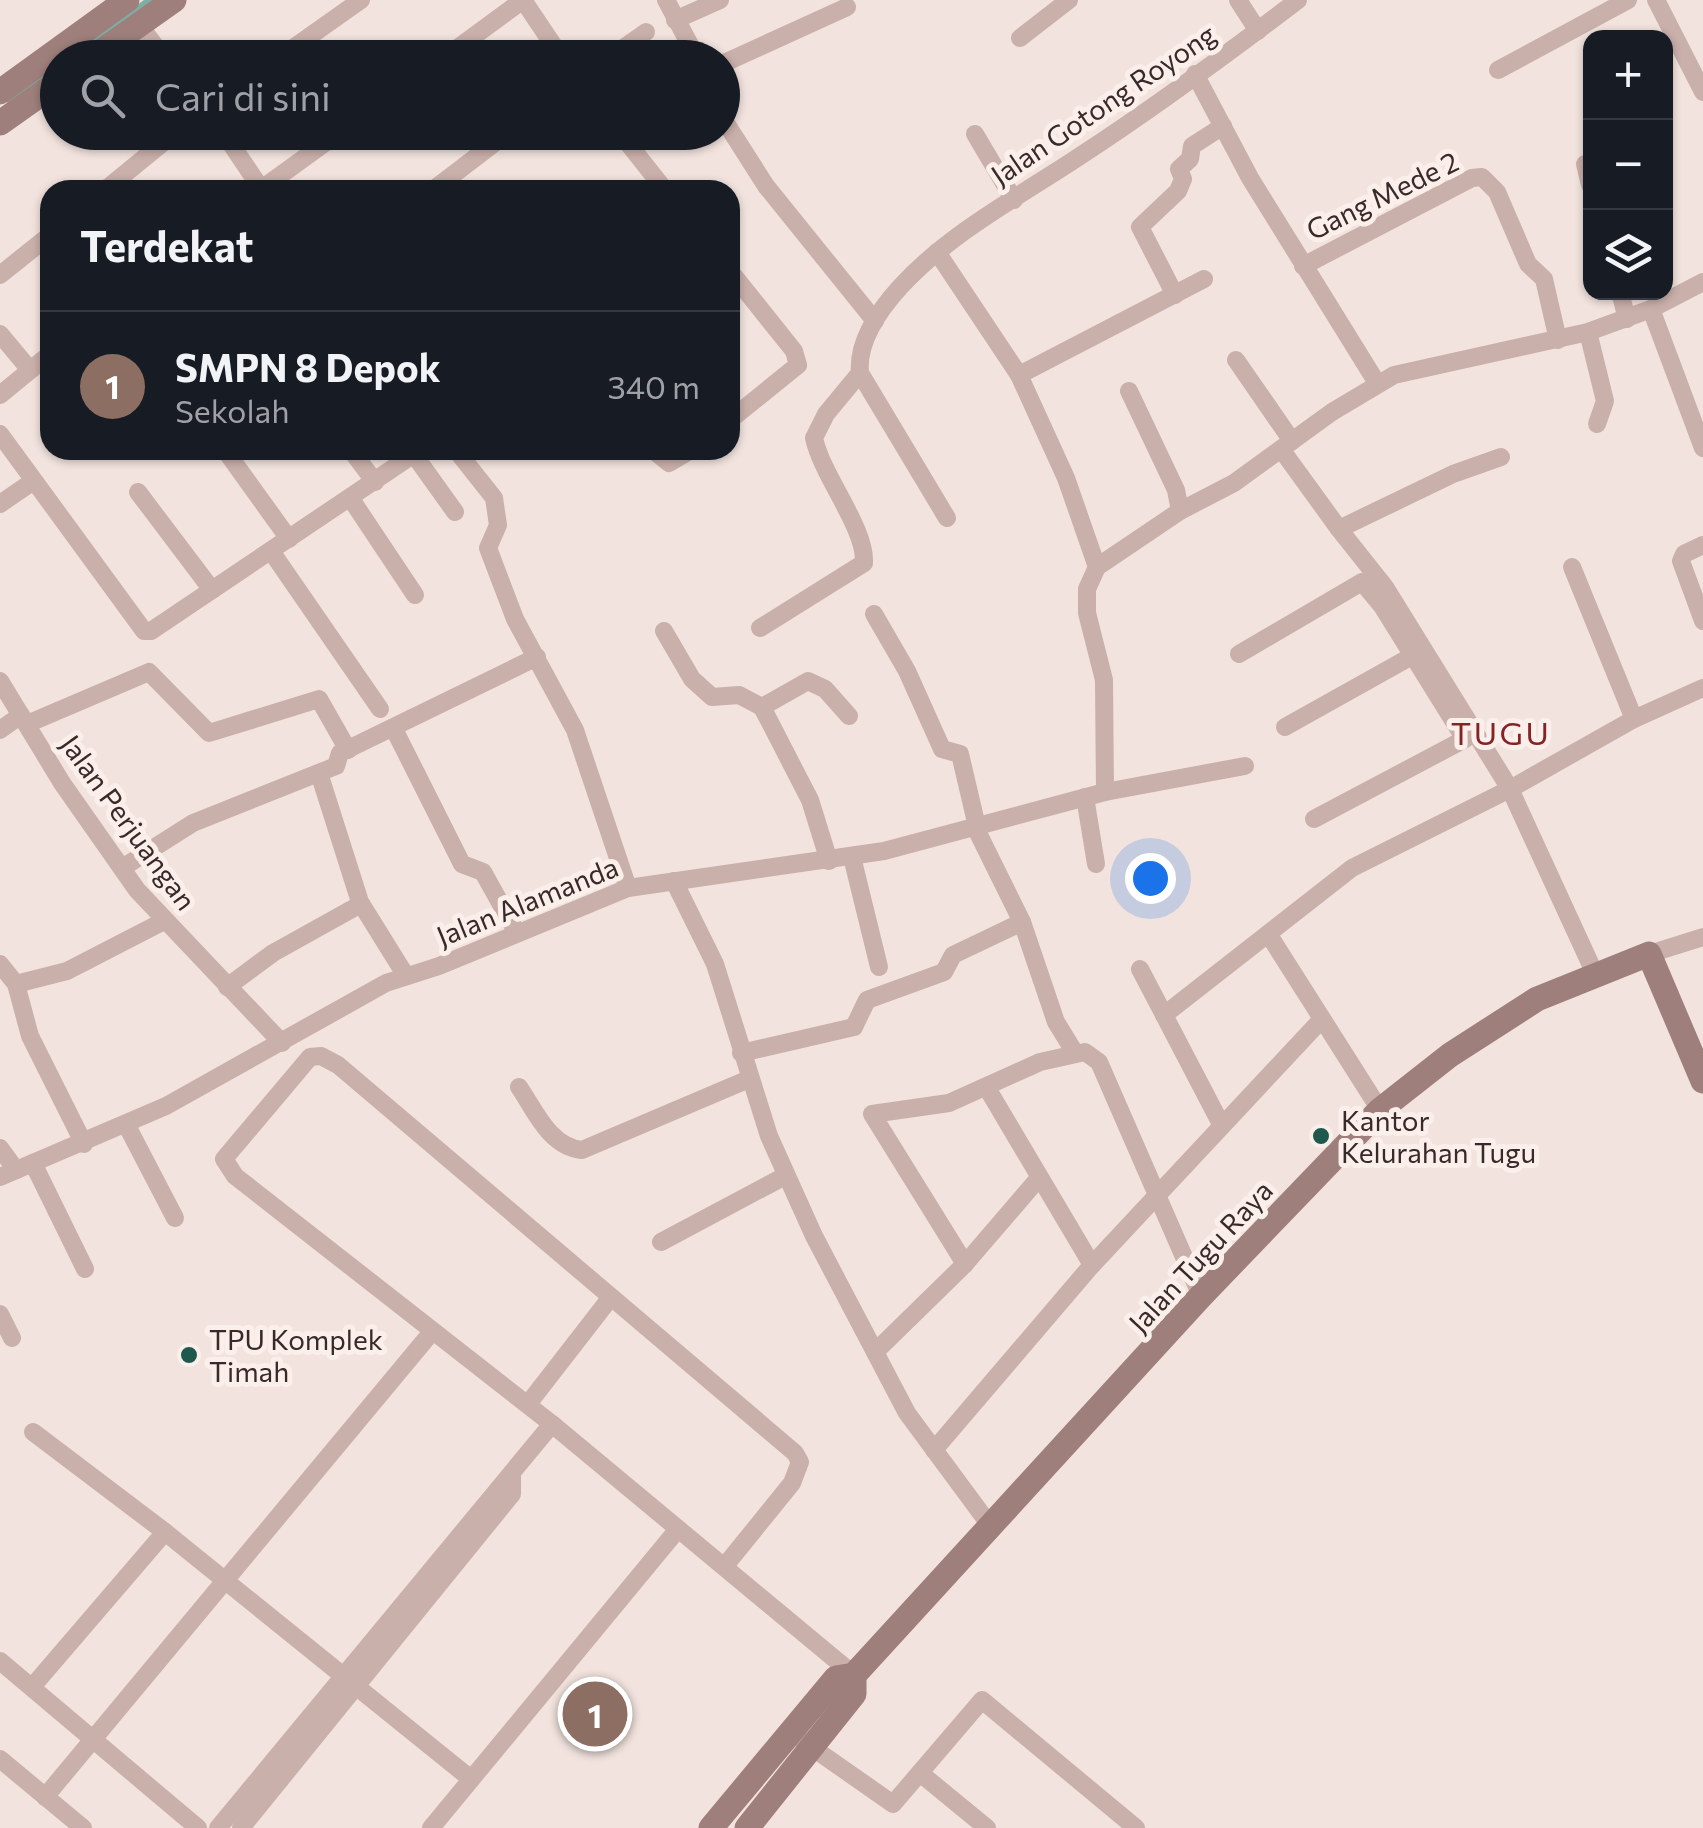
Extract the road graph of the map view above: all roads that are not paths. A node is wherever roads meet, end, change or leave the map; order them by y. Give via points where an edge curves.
1 (127, 0) edge
2 (174, 0) edge
3 (362, 0) edge
4 (523, 0) edge
5 (666, 0) edge
6 (720, 0) edge
7 (1068, 0) edge
8 (1238, 0) edge
9 (1298, 0) edge
10 (1656, 0) edge
11 (1621, 1) edge
12 (846, 7) dead end
13 (676, 20) junction
14 (139, 24) junction
15 (1258, 30) junction
16 (646, 32) dead end
17 (1020, 38) dead end
18 (72, 40) edge
19 (117, 40) edge
20 (151, 40) edge
21 (305, 40) edge
22 (469, 40) edge
23 (550, 40) edge
24 (635, 40) edge
25 (687, 40) edge
26 (740, 56) edge
27 (40, 63) edge
28 (1498, 70) dead end
29 (1195, 74) junction
30 (0, 92) edge
31 (1703, 92) edge
32 (40, 95) edge
33 (0, 123) edge
34 (1223, 126) junction
35 (975, 134) dead end
36 (740, 145) edge
37 (154, 150) edge
38 (235, 150) edge
39 (315, 150) edge
40 (485, 150) edge
41 (633, 150) edge
42 (117, 180) edge
43 (254, 180) edge
44 (275, 180) edge
45 (447, 180) edge
46 (657, 180) edge
47 (1014, 200) junction
48 (40, 243) edge
49 (937, 252) junction
50 (1303, 266) junction
51 (0, 276) edge
52 (1204, 280) dead end
53 (1703, 282) edge
54 (740, 284) edge
55 (1176, 296) junction
56 (1622, 300) edge
57 (1651, 309) junction
58 (1627, 319) junction
59 (874, 321) junction
60 (1588, 332) junction
61 (0, 334) edge
62 (1558, 340) junction
63 (1236, 360) dead end
64 (40, 362) edge
65 (30, 370) junction
66 (860, 374) junction
67 (1019, 375) junction
68 (1378, 383) junction
69 (1129, 391) dead end
70 (0, 395) edge
71 (740, 410) edge
72 (1597, 424) dead end
73 (0, 434) edge
74 (1286, 445) junction
75 (1703, 448) edge
76 (1501, 457) dead end
77 (232, 460) edge
78 (358, 460) edge
79 (408, 460) edge
80 (422, 460) edge
81 (464, 460) edge
82 (32, 482) junction
83 (375, 482) junction
84 (138, 492) dead end
85 (351, 498) junction
86 (0, 504) edge
87 (1180, 511) junction
88 (455, 512) dead end
89 (947, 518) dead end
90 (1339, 529) junction
91 (289, 539) junction
92 (1703, 545) edge
93 (271, 551) junction
94 (1572, 566) dead end
95 (1098, 567) junction
96 (1695, 576) edge
97 (212, 590) junction
98 (415, 595) dead end
99 (874, 614) dead end
100 (1703, 621) edge
101 (760, 628) dead end
102 (664, 631) dead end
103 (1238, 654) dead end
104 (1412, 656) junction
105 (537, 657) junction
106 (0, 681) edge
107 (1703, 688) edge
108 (762, 707) junction
109 (380, 710) dead end
110 (849, 716) dead end
111 (1634, 719) junction
112 (24, 720) junction
113 (1285, 727) dead end
114 (394, 729) junction
115 (0, 730) edge
116 (1465, 740) junction
117 (348, 750) junction
118 (1246, 766) dead end
119 (319, 773) junction
120 (1510, 789) junction
121 (1109, 791) junction
122 (1084, 798) junction
123 (1314, 819) dead end
124 (976, 828) junction
125 (852, 857) junction
126 (829, 861) junction
127 (1096, 864) dead end
128 (122, 868) junction
129 (674, 881) junction
130 (628, 888) junction
131 (361, 904) junction
132 (164, 921) junction
133 (1022, 922) junction
134 (517, 933) junction
135 (1269, 934) junction
136 (1703, 937) edge
137 (1650, 954) junction
138 (0, 964) edge
139 (879, 967) dead end
140 (1140, 969) dead end
141 (1595, 974) junction
142 (406, 976) junction
143 (16, 984) junction
144 (226, 986) junction
145 (1164, 1015) junction
146 (1322, 1019) junction
147 (282, 1042) junction
148 (1080, 1052) junction
149 (741, 1053) junction
150 (749, 1079) junction
151 (1703, 1081) edge
152 (519, 1087) dead end
153 (987, 1088) junction
154 (1380, 1110) junction
155 (126, 1124) junction
156 (1222, 1126) junction
157 (84, 1144) junction
158 (0, 1148) edge
159 (16, 1170) edge
160 (785, 1176) junction
161 (1038, 1179) junction
162 (1156, 1198) junction
163 (176, 1218) dead end
164 (661, 1242) dead end
165 (964, 1264) junction
166 (1092, 1265) junction
167 (85, 1269) dead end
168 (1202, 1296) junction
169 (611, 1297) junction
170 (0, 1314) edge
171 (431, 1333) junction
172 (12, 1338) dead end
173 (875, 1352) junction
174 (528, 1404) junction
175 (552, 1424) junction
176 (33, 1432) dead end
177 (934, 1450) junction
178 (992, 1528) junction
179 (678, 1529) junction
180 (165, 1532) junction
181 (724, 1567) junction
182 (227, 1580) junction
183 (0, 1661) edge
184 (854, 1676) junction
185 (351, 1681) junction
186 (32, 1687) junction
187 (790, 1729) junction
188 (96, 1740) junction
189 (810, 1747) junction
190 (0, 1759) edge
191 (920, 1773) junction
192 (471, 1779) junction
193 (45, 1797) junction
194 (83, 1828) edge
195 (198, 1828) edge
196 (218, 1828) edge
197 (242, 1828) edge
198 (430, 1828) edge
199 (711, 1828) edge
200 (746, 1828) edge
201 (986, 1828) edge
202 (1136, 1828) edge

1 - 18 street
2 - 14 street
3 - 21 street
4 - 22 street
4 - 23 street
5 - 13 street
6 - 13 street
7 - 17 street
8 - 15 street
9 - 15 street, Jalan Gotong Royong
10 - 31 street
11 - 28 street
12 - 26 street
13 - 25 street
14 - 19 street
14 - 20 street
15 - 29 street, Jalan Gotong Royong
16 - 24 street
27 - 30 street
29 - 34 street
29 - 47 street, Jalan Gotong Royong
32 - 33 street
34 - 50 street
34 - 55 street via 1192,146 1190,160 1179,169 1178,192 1140,227
35 - 47 street
36 - 59 street
37 - 42 street
38 - 43 street
39 - 44 street
40 - 45 street
41 - 46 street
47 - 49 street, Jalan Gotong Royong
48 - 51 street
49 - 59 street, Jalan Gotong Royong
49 - 67 street
50 - 62 street, Gang Mede 2 via 1482,177 1497,192 1528,264 1544,278
50 - 68 street
52 - 55 street
53 - 57 street
54 - 71 street via 798,365
55 - 67 street
56 - 58 street
57 - 58 street
57 - 75 street
58 - 60 street
59 - 66 street, Jalan Gotong Royong
60 - 62 street
60 - 72 street via 1606,401
61 - 65 street
62 - 68 street via 1412,368
63 - 74 street
64 - 65 street
65 - 70 street
66 - 89 street
66 - 101 street via 814,438 864,563
67 - 95 street
68 - 74 street
69 - 87 street
73 - 82 street
74 - 87 street
74 - 90 street
76 - 90 street
77 - 91 street
78 - 83 street
79 - 83 street
80 - 88 street
81 - 105 street via 494,498 498,525 488,548
82 - 86 street
82 - 97 street via 138,628 151,631
83 - 85 street
84 - 97 street
85 - 91 street
85 - 98 street
87 - 95 street
90 - 120 street via 1385,586
91 - 93 street
92 - 96 street via 1682,558
93 - 97 street
93 - 109 street
94 - 111 street
95 - 121 street via 1086,589 1087,613 1104,680
96 - 100 street
99 - 124 street via 942,749 960,754
102 - 108 street via 701,689 712,697 739,694
103 - 104 street via 1362,582
104 - 113 street
104 - 116 street
105 - 114 street
105 - 130 street via 575,730
106 - 112 street, Jalan Perjuangan
107 - 111 street
108 - 110 street via 808,680
108 - 126 street via 810,800
111 - 120 street
112 - 115 street
112 - 117 street via 149,672 209,733 319,699
112 - 128 street, Jalan Perjuangan
114 - 117 street
114 - 134 street via 462,864 483,872
116 - 120 street via 1493,778
116 - 123 street
117 - 119 street via 336,766
118 - 121 street, Jalan Alamanda
119 - 128 street via 193,823
119 - 131 street
120 - 135 street via 1352,868
120 - 141 street
121 - 122 street, Jalan Alamanda
122 - 124 street, Jalan Alamanda
122 - 127 street
124 - 125 street, Jalan Alamanda
124 - 133 street
125 - 126 street, Jalan Alamanda
125 - 139 street
126 - 129 street, Jalan Alamanda
128 - 132 street, Jalan Perjuangan
129 - 130 street, Jalan Alamanda
129 - 149 street via 715,964
130 - 134 street, Jalan Alamanda
131 - 142 street
131 - 144 street
132 - 143 street via 68,971
132 - 144 street, Jalan Perjuangan
133 - 148 street via 1056,1022
133 - 149 street via 953,955 944,972 866,1000 854,1026
134 - 142 street, Jalan Alamanda
135 - 145 street
135 - 146 street
136 - 137 street
137 - 141 street, Jalan Tugu Raya
137 - 151 street
138 - 143 street
140 - 145 street
141 - 154 street, Jalan Tugu Raya via 1520,1009
142 - 147 street, Jalan Alamanda
143 - 157 street via 30,1036
144 - 147 street, Jalan Perjuangan
145 - 156 street
146 - 154 street
146 - 156 street
147 - 155 street, Jalan Alamanda
148 - 153 street via 1040,1062
148 - 162 street via 1099,1062
149 - 150 street
150 - 152 street via 582,1150 554,1138
150 - 160 street
153 - 161 street
153 - 165 street via 924,1110 872,1114
154 - 168 street, Jalan Tugu Raya
155 - 157 street, Jalan Alamanda
155 - 163 street
156 - 162 street
157 - 159 street, Jalan Alamanda
158 - 159 street
159 - 167 street
160 - 164 street
160 - 173 street
161 - 165 street
161 - 166 street
162 - 166 street
162 - 168 street
165 - 173 street
166 - 177 street
168 - 178 street, Jalan Tugu Raya
169 - 171 street via 338,1066 310,1057 231,1149 226,1164
169 - 174 street
169 - 181 street via 800,1462 792,1483
170 - 172 street
171 - 174 street
171 - 182 street
173 - 177 street
174 - 175 street
175 - 179 street
175 - 185 street
176 - 180 street
177 - 178 street
178 - 184 street, Jalan Tugu Raya
179 - 181 street
179 - 192 street
180 - 182 street
180 - 186 street
181 - 184 street
182 - 185 street
182 - 188 street
183 - 186 street
184 - 187 street, Jalan Tugu Raya via 836,1678
184 - 189 street, Jalan Tugu Raya via 854,1694
185 - 192 street
185 - 196 street
185 - 197 street
186 - 188 street
187 - 189 street
187 - 199 street, Jalan Tugu Raya
188 - 193 street
188 - 195 street
189 - 191 street via 887,1803 900,1799
189 - 200 street, Jalan Tugu Raya
190 - 193 street
191 - 201 street
191 - 202 street via 982,1700
192 - 198 street
193 - 194 street

